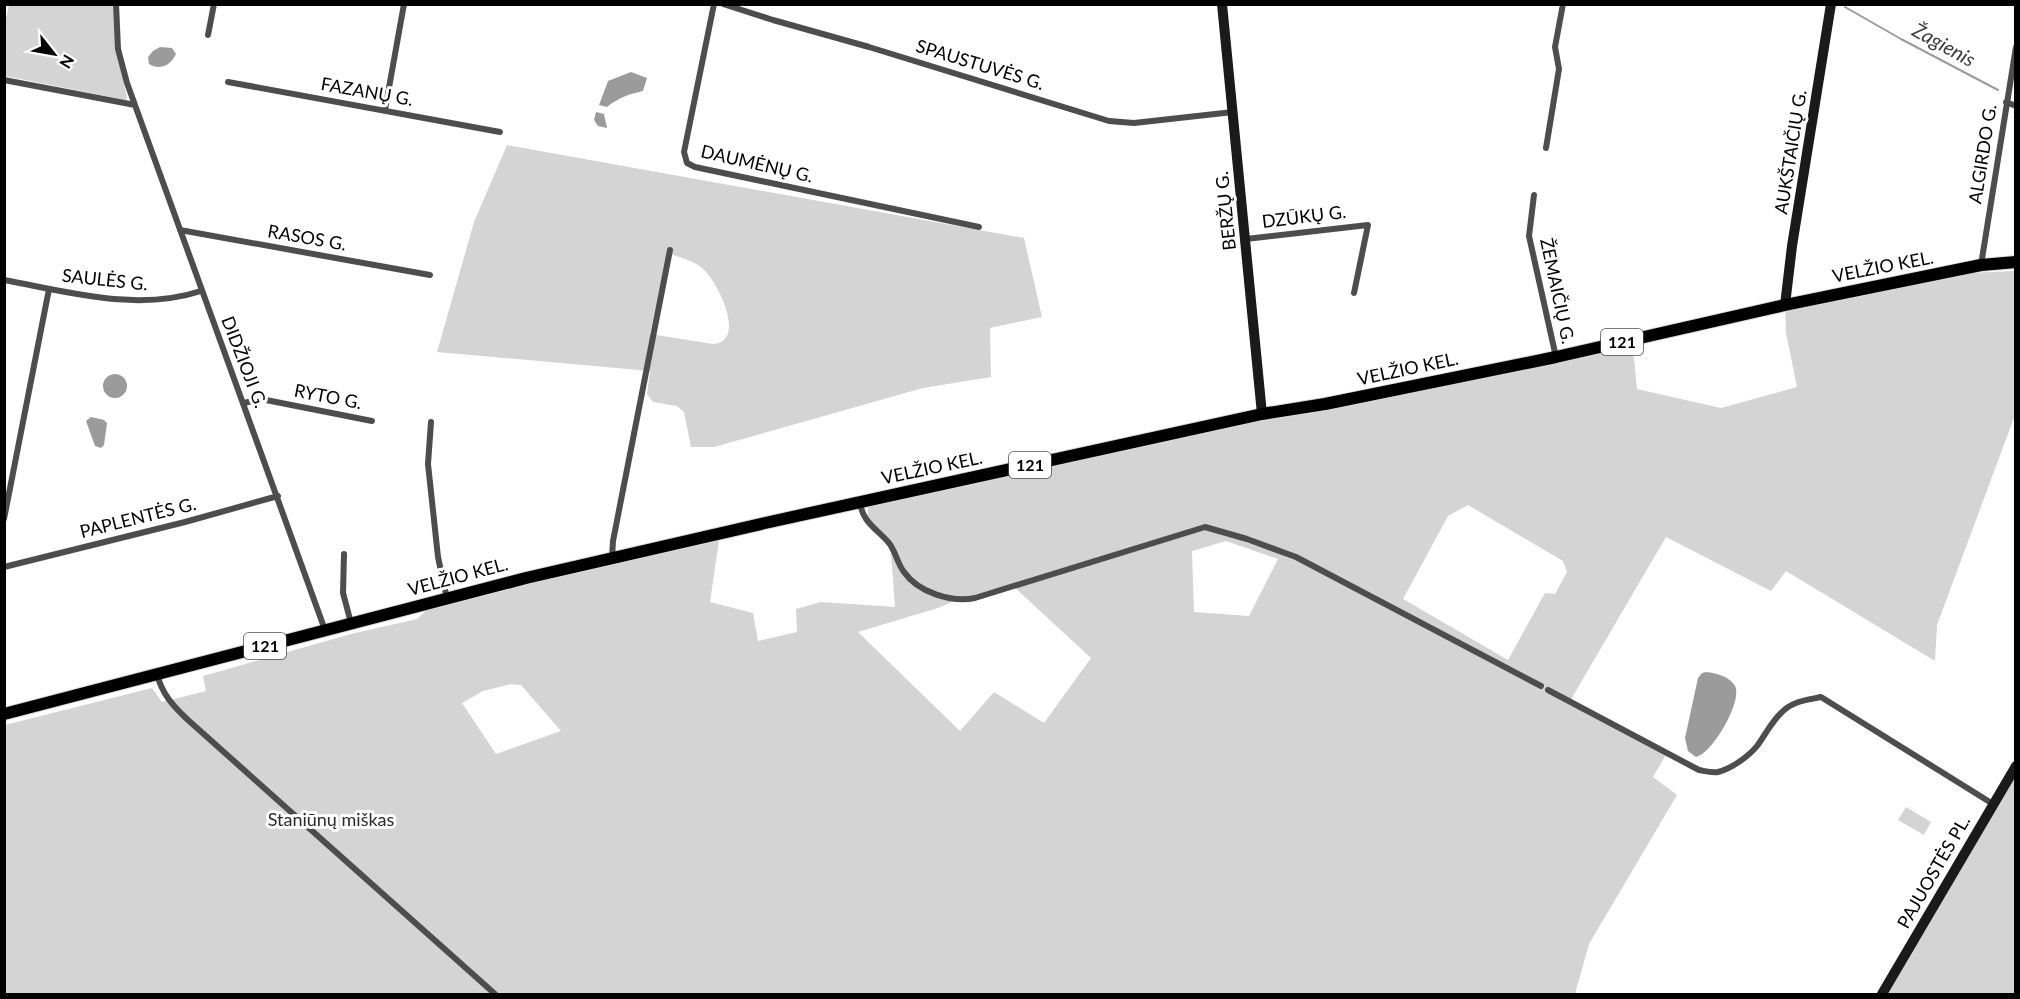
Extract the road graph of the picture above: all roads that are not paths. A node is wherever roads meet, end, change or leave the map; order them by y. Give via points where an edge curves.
1 (116, 4) edge
2 (214, 4) edge
3 (404, 4) edge
4 (714, 4) edge
5 (723, 4) edge
6 (1222, 4) edge
7 (1563, 4) edge
8 (1831, 4) edge
9 (208, 34) dead end
10 (2016, 47) edge
11 (4, 80) edge
12 (228, 82) dead end
13 (2006, 102) junction
14 (135, 105) junction
15 (2016, 106) edge
16 (385, 110) junction
17 (1233, 112) junction
18 (500, 132) dead end
19 (1546, 147) dead end
20 (1534, 195) dead end
21 (979, 227) dead end
22 (180, 230) junction
23 (1246, 239) junction
24 (670, 250) dead end
25 (2016, 262) edge
26 (1981, 265) junction
27 (430, 275) dead end
28 (4, 280) edge
29 (49, 289) junction
30 (201, 291) junction
31 (1354, 293) dead end
32 (1785, 305) junction
33 (1556, 357) junction
34 (244, 404) junction
35 (1262, 414) junction
36 (372, 421) dead end
37 (430, 422) dead end
38 (278, 496) junction
39 (860, 502) junction
40 (4, 519) edge
41 (344, 554) dead end
42 (612, 558) junction
43 (4, 567) edge
44 (447, 599) junction
45 (351, 624) junction
46 (325, 630) junction
47 (157, 674) junction
48 (1541, 686) dead end
49 (1548, 690) dead end
50 (4, 714) edge
51 (2016, 766) edge
52 (1993, 804) junction
53 (495, 994) edge
54 (1882, 994) edge

1 - 14 street, DIDŽIOJI G. via 118,49
2 - 9 street
3 - 16 street
4 - 21 street, DAUMĖNŲ G. via 684,152 687,163
5 - 17 street, SPAUSTUVĖS G. via 1109,121 1134,123
6 - 17 main road, BERŽŲ G.
7 - 19 street via 1556,47 1559,69
8 - 32 main road, AUKŠTAIČIŲ G.
10 - 13 street, ALGIRDO G.
11 - 14 street
12 - 16 street, FAZANŲ G.
13 - 15 street
13 - 26 street, ALGIRDO G.
14 - 22 street, DIDŽIOJI G.
16 - 18 street, FAZANŲ G.
17 - 23 main road, BERŽŲ G.
20 - 33 street, ŽEMAIČIŲ G. via 1529,236
22 - 27 street, RASOS G.
22 - 30 street, DIDŽIOJI G.
23 - 31 street, DZŪKŲ G. via 1368,225
23 - 35 main road, BERŽŲ G.
24 - 42 street
25 - 26 main road, VELŽIO KEL. / 121
26 - 32 main road, VELŽIO KEL. / 121
28 - 29 street, SAULĖS G.
29 - 30 street, SAULĖS G. via 141,301
29 - 40 street
30 - 34 street, DIDŽIOJI G.
32 - 33 main road, VELŽIO KEL. / 121
33 - 35 main road, VELŽIO KEL. / 121
34 - 36 street, RYTO G. via 261,399
34 - 38 street, DIDŽIOJI G.
35 - 39 main road, VELŽIO KEL. / 121
37 - 44 street via 428,464 438,557
38 - 43 street, PAPLENTĖS G.
38 - 46 street, DIDŽIOJI G.
39 - 42 main road, VELŽIO KEL. / 121
39 - 48 street via 866,520 893,548 905,573 923,588 947,598 975,598 1205,527 1296,556
41 - 45 street via 343,593
42 - 44 main road, VELŽIO KEL. / 121
44 - 45 main road, VELŽIO KEL. / 121
45 - 46 main road, VELŽIO KEL. / 121
46 - 47 main road, VELŽIO KEL. / 121
47 - 50 main road, VELŽIO KEL. / 121
47 - 53 street via 167,697 188,720
49 - 52 street via 1709,772 1729,767 1755,748 1784,710 1797,702 1821,697
51 - 52 main road, PAJUOSTĖS PL.
52 - 54 main road, PAJUOSTĖS PL.

